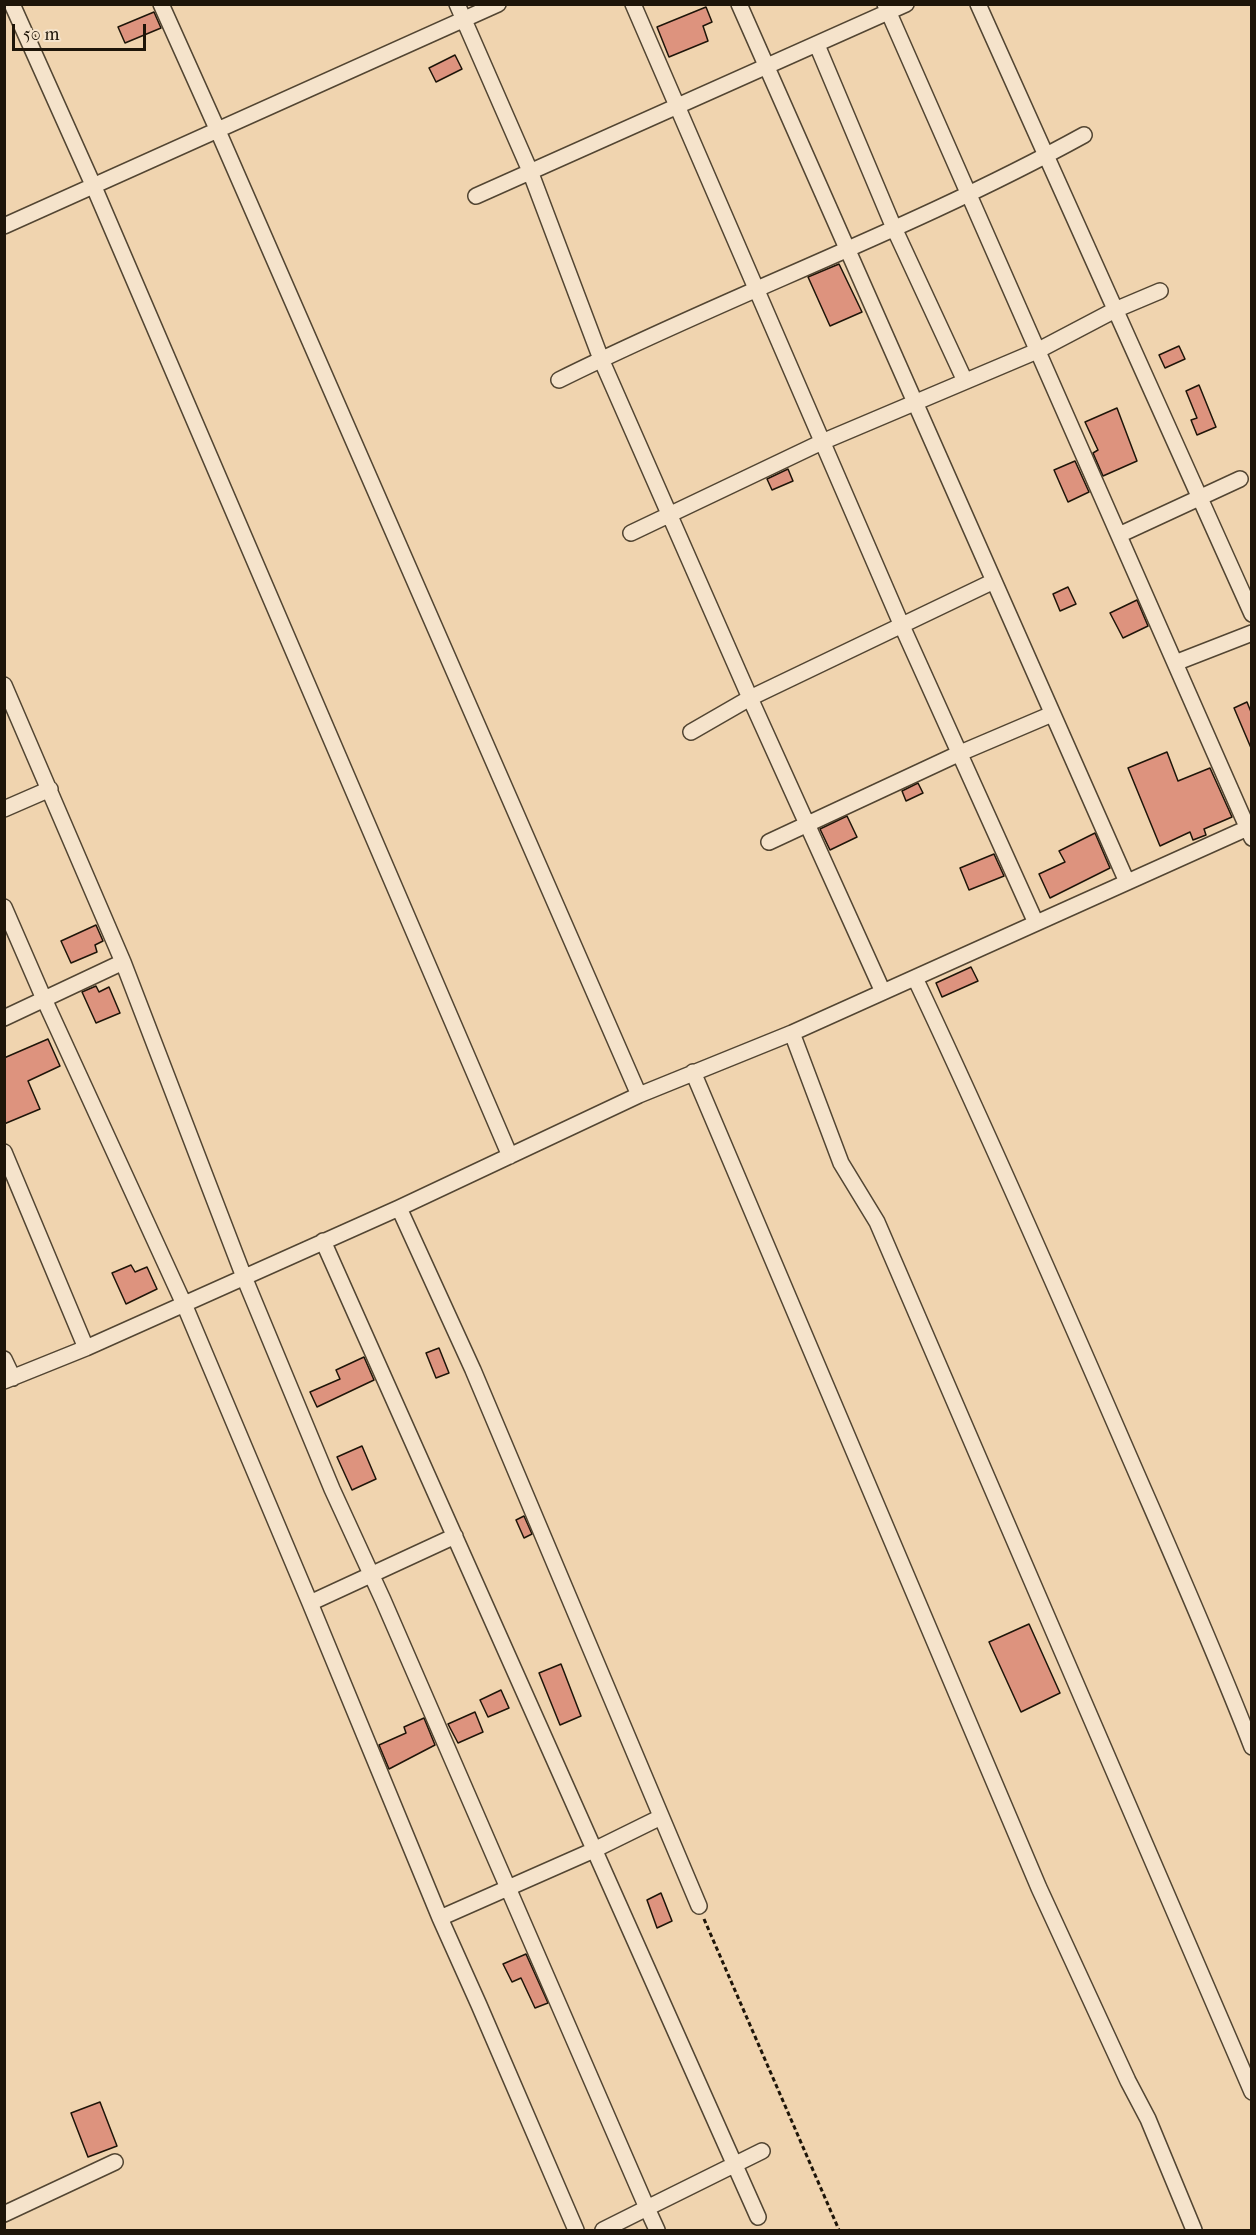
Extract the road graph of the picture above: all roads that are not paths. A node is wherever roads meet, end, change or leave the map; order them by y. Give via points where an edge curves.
1 (12, 4) edge
2 (161, 4) edge
3 (457, 4) edge
4 (498, 4) edge
5 (633, 4) edge
6 (739, 4) edge
7 (906, 4) edge
8 (978, 4) edge
9 (887, 8) edge
10 (464, 20) junction
11 (817, 45) junction
12 (766, 67) junction
13 (678, 108) junction
14 (218, 131) junction
15 (1084, 135) dead end
16 (1046, 156) junction
17 (530, 171) junction
18 (94, 187) junction
19 (968, 194) junction
20 (476, 196) dead end
21 (4, 226) edge
22 (894, 228) junction
23 (848, 250) junction
24 (756, 289) junction
25 (1160, 291) dead end
26 (1115, 310) junction
27 (1037, 351) junction
28 (601, 359) junction
29 (559, 380) dead end
30 (965, 381) junction
31 (915, 402) junction
32 (822, 442) junction
33 (1240, 479) dead end
34 (1200, 499) junction
35 (669, 514) junction
36 (631, 533) dead end
37 (1119, 536) junction
38 (994, 581) junction
39 (1251, 614) edge
40 (902, 626) junction
41 (1251, 633) edge
42 (1175, 663) junction
43 (4, 685) edge
44 (750, 698) junction
45 (1052, 714) junction
46 (691, 732) dead end
47 (958, 754) junction
48 (50, 789) junction
49 (4, 809) edge
50 (807, 825) junction
51 (1250, 830) edge
52 (769, 842) dead end
53 (1127, 882) junction
54 (4, 907) edge
55 (1036, 923) junction
56 (123, 962) junction
57 (915, 978) junction
58 (883, 992) junction
59 (44, 999) junction
60 (4, 1018) edge
61 (792, 1033) junction
62 (693, 1072) junction
63 (639, 1095) junction
64 (4, 1152) edge
65 (510, 1156) junction
66 (399, 1208) junction
67 (323, 1241) junction
68 (244, 1277) junction
69 (184, 1304) junction
70 (86, 1348) junction
71 (4, 1359) edge
72 (9, 1380) edge
73 (455, 1536) junction
74 (372, 1575) junction
75 (310, 1603) junction
76 (1251, 1747) edge
77 (661, 1817) junction
78 (594, 1850) junction
79 (507, 1888) junction
80 (699, 1906) road end
81 (440, 1918) junction
82 (1251, 2092) edge
83 (762, 2151) dead end
84 (115, 2162) dead end
85 (734, 2163) junction
86 (647, 2208) junction
87 (4, 2214) edge
88 (758, 2217) dead end
89 (576, 2230) edge
90 (603, 2230) edge
91 (657, 2230) edge
92 (1194, 2230) edge

1 - 18 street
2 - 14 street
3 - 10 street
4 - 10 street
5 - 13 street
6 - 12 street
7 - 9 street
8 - 16 street
9 - 11 street
9 - 19 street
10 - 14 street
10 - 17 street
11 - 12 street
11 - 22 street
12 - 13 street
12 - 23 street
13 - 17 street
13 - 24 street
14 - 18 street
14 - 63 street
15 - 16 street
16 - 19 street
16 - 26 street
17 - 20 street
17 - 28 street
18 - 21 street
18 - 65 street
19 - 22 street
19 - 27 street
22 - 23 street
22 - 30 street
23 - 24 street
23 - 31 street
24 - 28 street
24 - 32 street
25 - 26 street
26 - 27 street
26 - 34 street
27 - 30 street
27 - 37 street
28 - 29 street
28 - 35 street
30 - 31 street
31 - 32 street
31 - 38 street
32 - 35 street
32 - 40 street
33 - 34 street
34 - 37 street
34 - 39 street
35 - 36 street
35 - 44 street
37 - 42 street
38 - 40 street
38 - 45 street
40 - 44 street
40 - 47 street
41 - 42 street
42 - 51 street
43 - 48 street
44 - 46 street
44 - 50 street
45 - 47 street
45 - 53 street
47 - 50 street
47 - 55 street
48 - 49 street
48 - 56 street
50 - 52 street
50 - 58 street
51 - 53 street
53 - 55 street
54 - 59 street
55 - 57 street
56 - 59 street
56 - 68 street
57 - 58 street
57 - 76 street via 1066,1312 1225,1678
58 - 61 street
59 - 60 street
59 - 69 street
61 - 62 street
61 - 82 street via 841,1163 877,1222
62 - 63 street
62 - 92 street via 1039,1888 1148,2119
63 - 65 street
64 - 70 street
65 - 66 street
66 - 67 street
66 - 77 street via 473,1370
67 - 68 street
67 - 73 street
68 - 69 street
68 - 74 street
69 - 70 street
69 - 75 street
70 - 72 street
71 - 72 street
73 - 74 street
73 - 78 street
74 - 75 street
74 - 79 street
75 - 81 street
77 - 78 street
77 - 80 street
78 - 79 street
78 - 85 street
79 - 81 street
79 - 86 street
81 - 89 street
83 - 85 street
84 - 87 street
85 - 86 street
85 - 88 street
86 - 90 street
86 - 91 street

